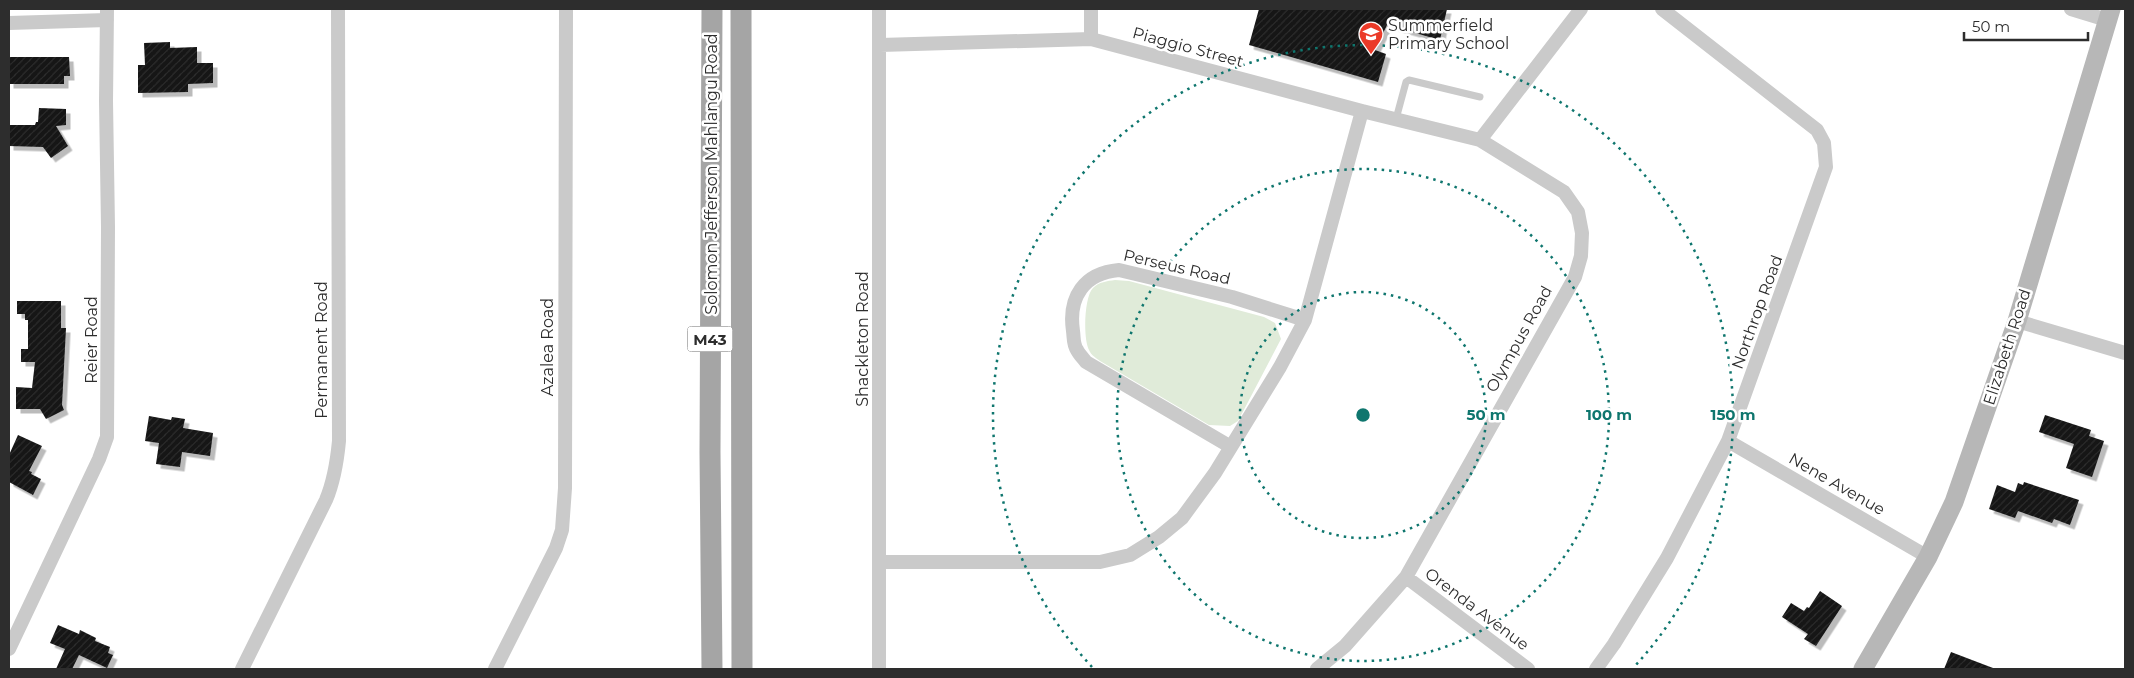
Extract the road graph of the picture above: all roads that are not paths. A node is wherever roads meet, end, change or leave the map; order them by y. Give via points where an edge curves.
1 (338, 9) edge
2 (566, 9) edge
3 (712, 9) edge
4 (741, 9) edge
5 (879, 9) edge
6 (1091, 9) edge
7 (1581, 9) edge
8 (1662, 9) edge
9 (2071, 9) edge
10 (107, 14) edge
11 (2109, 14) edge
12 (9, 23) edge
13 (1091, 39) junction
14 (880, 46) junction
15 (1480, 97) dead end
16 (1362, 111) junction
17 (1396, 119) junction
18 (1480, 140) junction
19 (1305, 320) junction
20 (2017, 321) junction
21 (2125, 353) edge
22 (1728, 441) junction
23 (1231, 447) junction
24 (1928, 557) junction
25 (880, 562) junction
26 (1406, 577) junction
27 (9, 648) edge
28 (242, 669) edge
29 (495, 669) edge
30 (712, 669) edge
31 (742, 669) edge
32 (879, 669) edge
33 (1317, 669) edge
34 (1528, 669) edge
35 (1596, 669) edge
36 (1863, 669) edge

1 - 28 street, Permanent Road via 337,462 326,500
2 - 29 street, Azalea Road via 563,524 556,548
3 - 30 main road, Solomon Jefferson Mahlangu Road / M43
4 - 31 main road, Solomon Jefferson Mahlangu Road / M43
5 - 14 street, Shackleton Road
6 - 13 street
7 - 18 street
8 - 22 street, Northrop Road via 1817,130 1824,143 1824,178
9 - 11 street
10 - 12 street
10 - 27 street, Reier Road via 107,437
11 - 20 street, Elizabeth Road
13 - 14 street, Piaggio Street
13 - 16 street, Piaggio Street
14 - 25 street, Shackleton Road
15 - 17 lane via 1409,80
16 - 17 street, Piaggio Street
16 - 19 street
17 - 18 street, Piaggio Street
18 - 26 street, Olympus Road via 1564,192 1578,212 1582,233 1581,256 1574,277
19 - 23 street
19 - 23 street, Perseus Road via 1232,297 1119,270 1091,278 1080,290 1073,306 1072,323 1077,350 1086,362
20 - 21 street
20 - 24 street, Elizabeth Road via 1954,502
22 - 24 street, Nene Avenue
22 - 35 street, Northrop Road via 1667,558
23 - 25 street via 1182,518 1130,555 1100,562
24 - 36 street, Elizabeth Road
25 - 32 street, Shackleton Road
26 - 33 street, Olympus Road via 1345,646
26 - 34 street, Orenda Avenue

